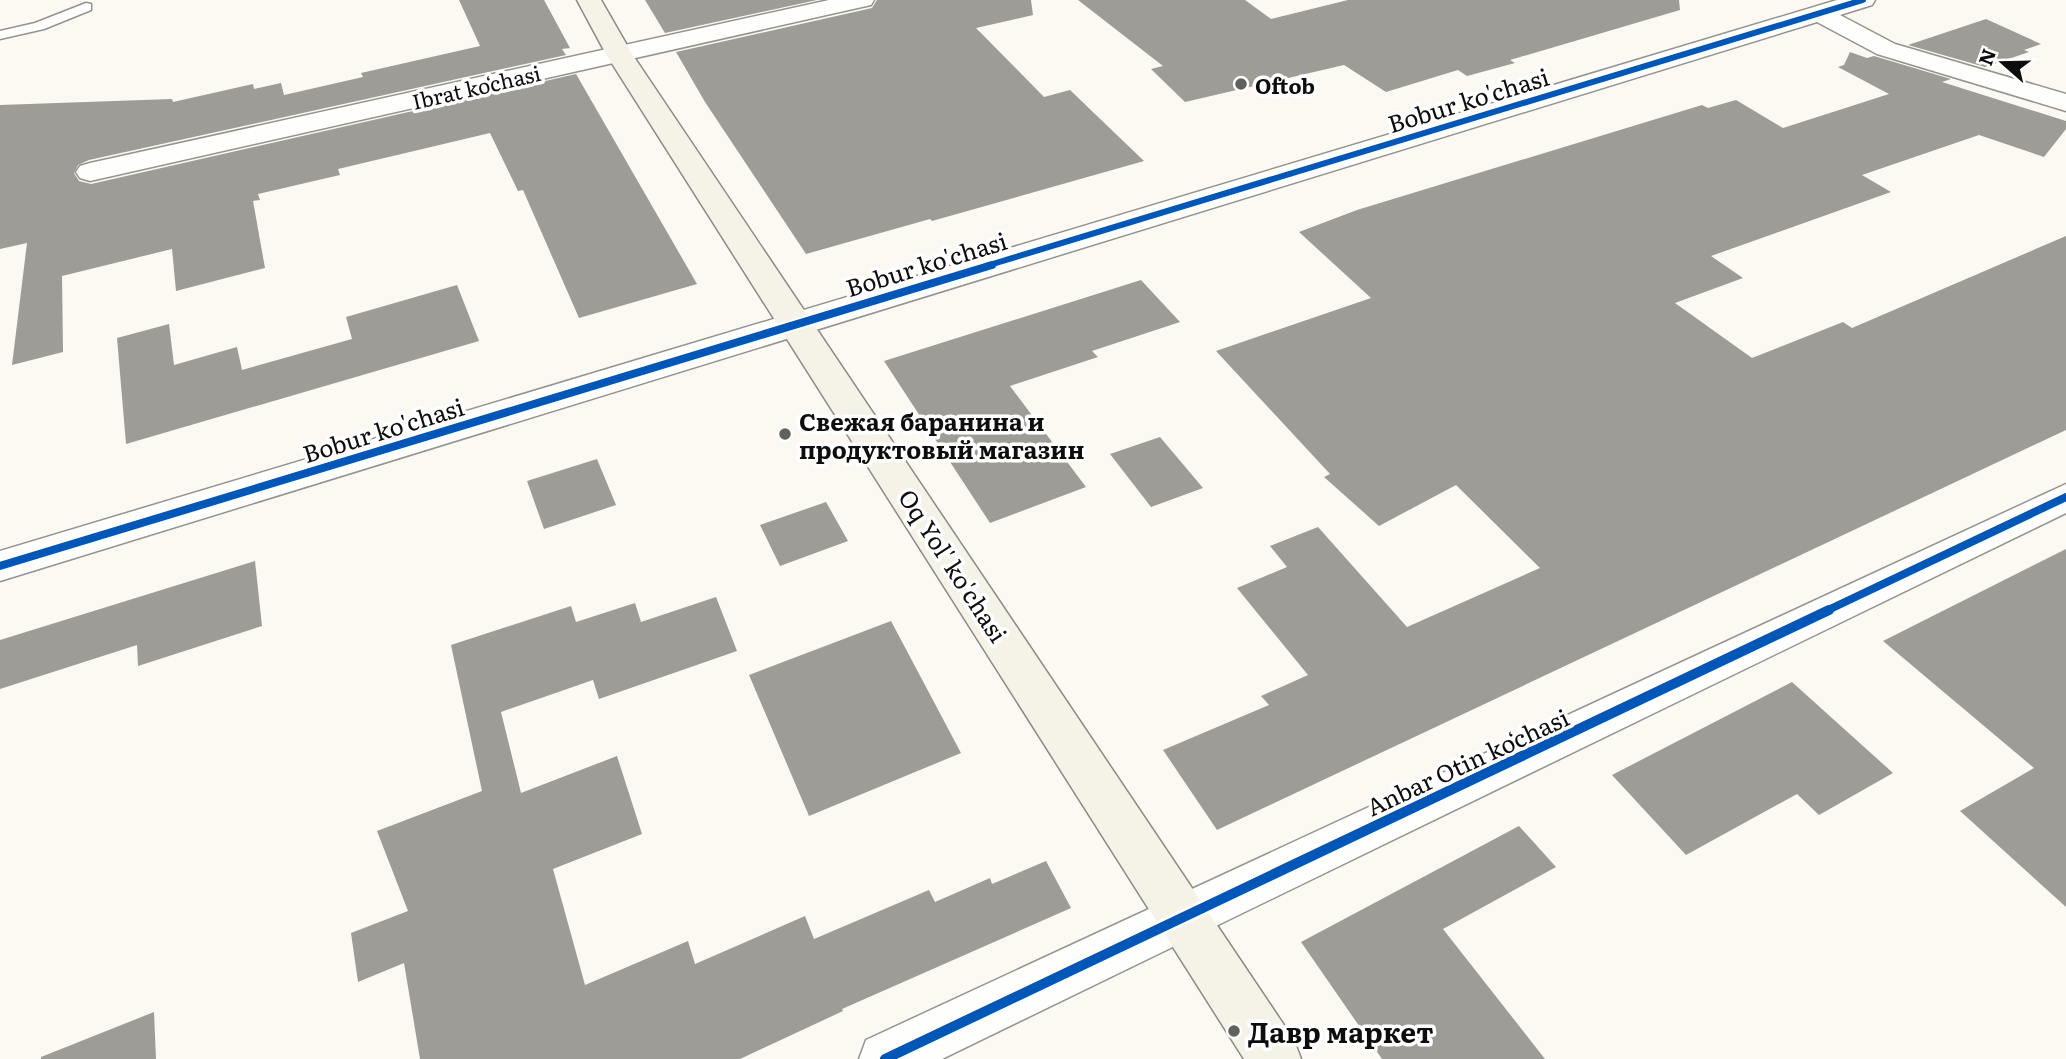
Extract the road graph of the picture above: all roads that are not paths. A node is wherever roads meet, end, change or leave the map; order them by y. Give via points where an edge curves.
1 (589, 0) edge
2 (862, 0) edge
3 (1863, 0) edge
4 (86, 7) dead end
5 (1818, 13) junction
6 (0, 35) edge
7 (619, 54) junction
8 (2066, 103) edge
9 (90, 172) dead end
10 (795, 323) junction
11 (2066, 497) edge
12 (0, 566) edge
13 (1184, 918) junction
14 (885, 1059) edge
15 (1275, 1059) edge

1 - 7 street, Oq Yol' ko'chasi
2 - 7 street, Ibrat koʻchasi
3 - 5 street, Bobur ko'chasi
4 - 6 lane via 39,26
5 - 8 street via 1886,49
5 - 10 street, Bobur ko'chasi
7 - 9 street, Ibrat koʻchasi
7 - 10 street, Oq Yol' ko'chasi
10 - 12 street, Bobur ko'chasi
10 - 13 street, Oq Yol' ko'chasi
11 - 13 street, Anbar Otin koʻchasi
13 - 14 street, Anbar Otin koʻchasi
13 - 15 street, Oq Yol' ko'chasi

